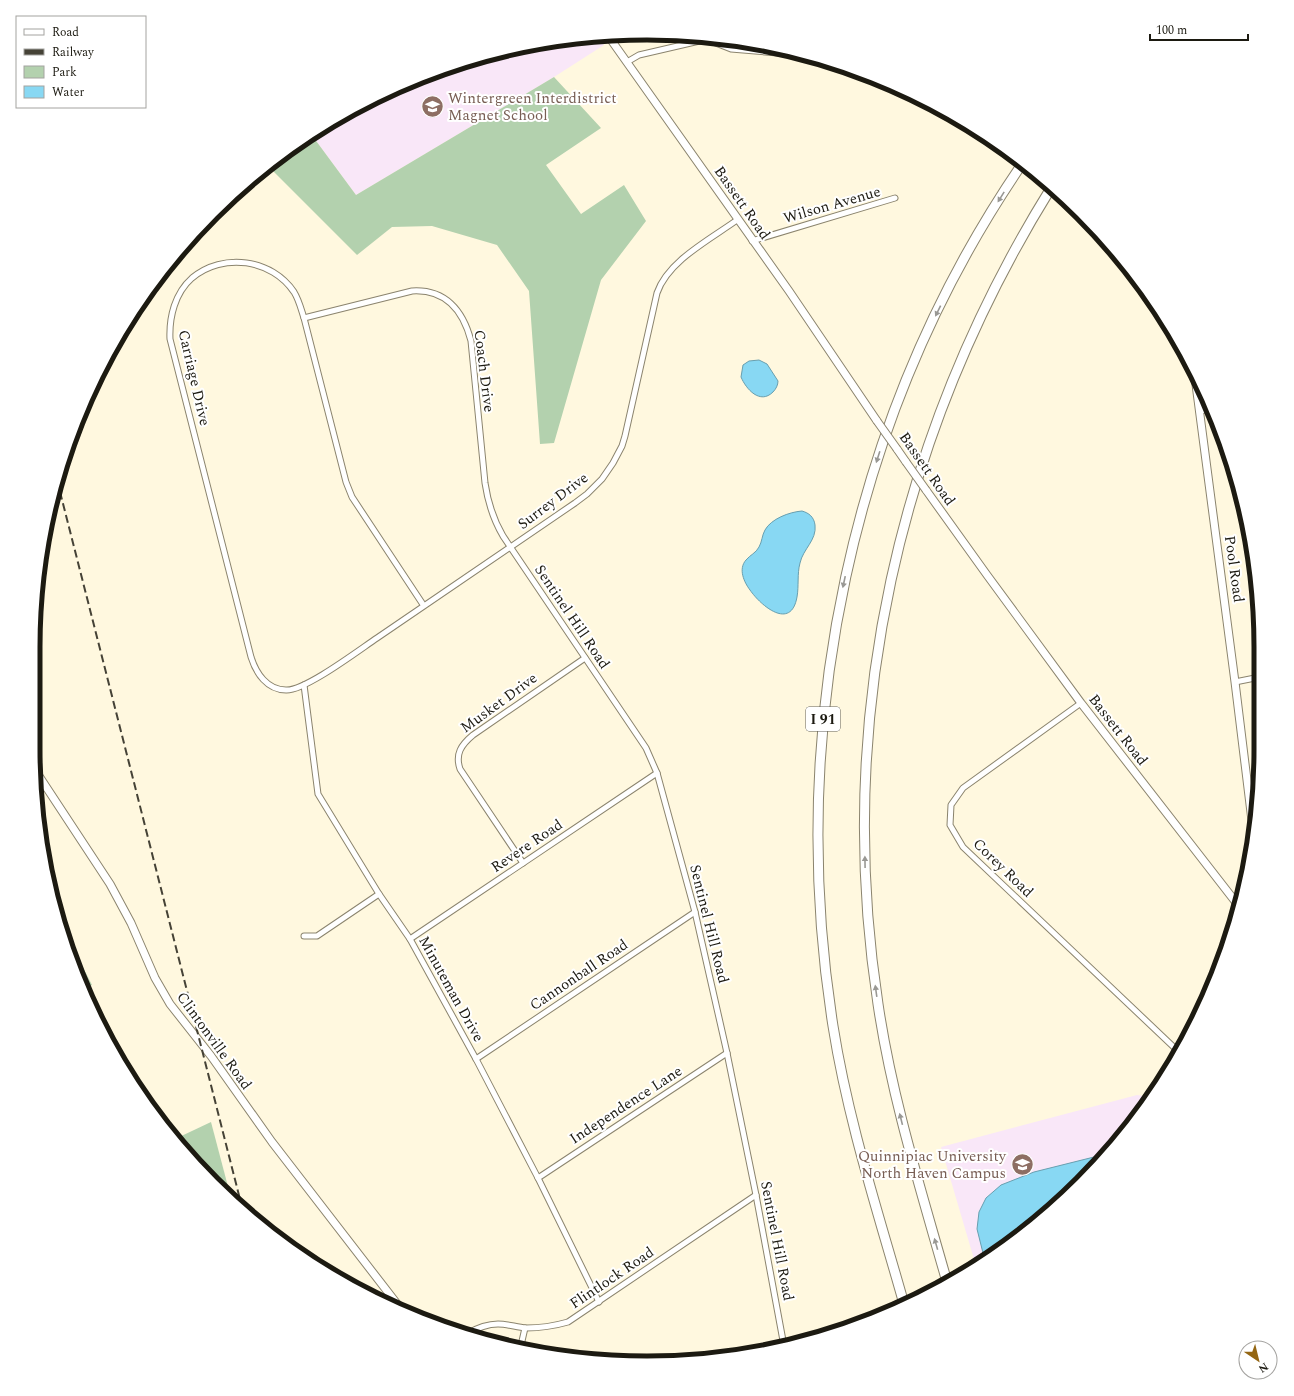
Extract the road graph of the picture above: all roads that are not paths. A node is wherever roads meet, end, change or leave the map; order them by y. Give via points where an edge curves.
1 (612, 41) edge
2 (698, 42) edge
3 (719, 44) edge
4 (768, 53) edge
5 (627, 62) junction
6 (1020, 167) edge
7 (1048, 192) edge
8 (896, 198) dead end
9 (737, 220) junction
10 (752, 241) junction
11 (304, 318) junction
12 (1197, 391) edge
13 (1206, 410) edge
14 (1199, 411) junction
15 (510, 547) junction
16 (424, 606) junction
17 (585, 658) junction
18 (1254, 678) edge
19 (1235, 682) junction
20 (304, 685) junction
21 (1081, 703) junction
22 (657, 773) junction
23 (41, 779) edge
24 (1251, 811) edge
25 (523, 863) junction
26 (379, 894) junction
27 (1234, 900) edge
28 (695, 912) junction
29 (304, 936) dead end
30 (410, 939) junction
31 (1175, 1048) edge
32 (727, 1053) junction
33 (476, 1058) junction
34 (538, 1178) junction
35 (756, 1195) junction
36 (946, 1277) edge
37 (903, 1299) edge
38 (394, 1300) edge
39 (599, 1302) junction
40 (525, 1328) junction
41 (474, 1330) edge
42 (783, 1340) edge
43 (522, 1342) edge

1 - 5 street, Bassett Road
2 - 5 street via 639,55
3 - 4 street via 731,49
5 - 9 street, Bassett Road
6 -> 37 highway, I 91 via 978,235 944,298 913,365 882,443 845,581 824,712 818,855 822,937 829,995 851,1118
36 -> 7 highway via 898,1108 874,978 865,839 871,704 893,569 930,438 982,311
8 - 10 street, Wilson Avenue
9 - 10 street, Bassett Road
9 - 15 street, Surrey Drive via 679,261 662,280 626,436 608,471 587,494
10 - 21 street, Bassett Road, bridge via 906,462
11 - 15 street, Coach Drive via 420,291 435,294 457,309 465,321 471,340 488,504
11 - 16 street, Carriage Drive via 352,497
11 - 20 street, Carriage Drive via 294,293 278,276 258,265 237,262 212,266 191,278 182,289 169,325 170,339 254,667 264,681 278,689 286,690
12 - 14 street, Pool Road
13 - 14 street
14 - 19 street, Pool Road
15 - 16 street, Surrey Drive
15 - 17 street, Sentinel Hill Road
16 - 20 street, Surrey Drive
17 - 22 street, Sentinel Hill Road via 646,748
17 - 25 street, Musket Drive via 473,735 460,747 457,762 460,769
18 - 19 street
19 - 24 street, Pool Road
20 - 26 street, Minuteman Drive via 318,794
21 - 27 street, Bassett Road
21 - 31 street, Corey Road via 963,788 951,805 950,825 963,848
22 - 25 street, Revere Road
22 - 28 street, Sentinel Hill Road
23 - 38 street, Clintonville Road via 119,899 155,978 170,1004 212,1056 272,1142
25 - 30 street, Revere Road
26 - 29 street via 317,936
26 - 30 street, Minuteman Drive
28 - 32 street, Sentinel Hill Road
28 - 33 street, Cannonball Road
30 - 33 street, Minuteman Drive
32 - 34 street, Independence Lane
32 - 35 street, Sentinel Hill Road
33 - 34 street, Minuteman Drive
34 - 39 street, Minuteman Drive
35 - 39 street, Flintlock Road
35 - 42 street, Sentinel Hill Road
39 - 40 street, Flintlock Road via 568,1322 552,1327
40 - 41 street, Flintlock Road via 497,1324
40 - 43 street

